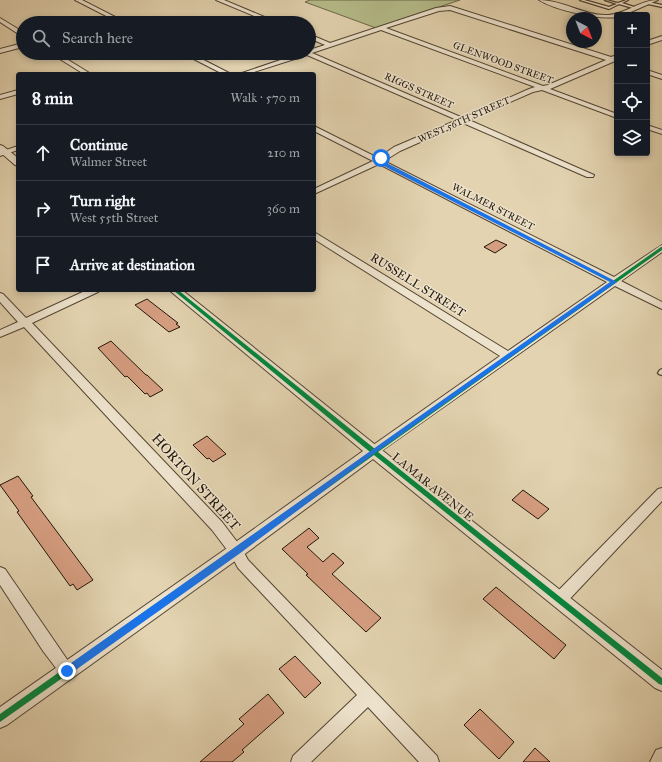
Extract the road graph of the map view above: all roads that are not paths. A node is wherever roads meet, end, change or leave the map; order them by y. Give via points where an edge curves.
1 (78, 0) edge
2 (219, 0) edge
3 (542, 0) edge
4 (581, 0) edge
5 (606, 0) edge
6 (627, 0) edge
7 (655, 0) edge
8 (619, 3) junction
9 (649, 3) junction
10 (662, 6) edge
11 (636, 8) junction
12 (626, 12) edge
13 (110, 16) edge
14 (259, 16) edge
15 (614, 16) edge
16 (0, 20) edge
17 (381, 28) junction
18 (16, 30) edge
19 (662, 38) edge
20 (316, 39) edge
21 (650, 42) edge
22 (330, 45) junction
23 (16, 47) edge
24 (316, 50) edge
25 (0, 51) edge
26 (316, 57) edge
27 (614, 59) edge
28 (614, 59) edge
29 (64, 60) edge
30 (199, 60) edge
31 (286, 60) edge
32 (82, 72) edge
33 (224, 72) edge
34 (248, 72) edge
35 (650, 73) edge
36 (662, 77) edge
37 (542, 88) junction
38 (16, 93) edge
39 (0, 97) edge
40 (614, 115) edge
41 (462, 121) junction
42 (650, 128) edge
43 (316, 129) edge
44 (662, 132) edge
45 (16, 148) edge
46 (2, 152) edge
47 (378, 161) junction
48 (16, 162) edge
49 (590, 175) dead end
50 (316, 191) edge
51 (316, 236) edge
52 (662, 248) edge
53 (614, 282) junction
54 (91, 292) edge
55 (177, 292) edge
56 (0, 296) edge
57 (662, 306) edge
58 (25, 322) junction
59 (0, 334) edge
60 (508, 356) junction
61 (373, 451) junction
62 (662, 493) edge
63 (236, 551) junction
64 (0, 574) edge
65 (559, 600) junction
66 (67, 671) junction
67 (662, 682) edge
68 (368, 696) junction
69 (0, 718) edge
70 (662, 756) edge
71 (299, 762) edge
72 (431, 762) edge
73 (658, 762) edge

1 - 13 street
2 - 14 street
3 - 15 street via 593,15
4 - 8 lane via 609,8
5 - 8 lane
6 - 8 lane
7 - 9 street
8 - 11 lane
9 - 10 lane
9 - 11 street
11 - 12 street
16 - 18 street
17 - 22 street
17 - 27 street via 438,9 450,8
17 - 37 street, GLENWOOD STREET
19 - 21 street
20 - 22 street
22 - 24 street
23 - 25 street
26 - 41 street, RIGGS STREET
28 - 37 street, WEST 56TH STREET via 550,87
29 - 32 street
30 - 33 street
31 - 34 street
35 - 36 street
37 - 40 street, GLENWOOD STREET
37 - 41 street, WEST 56TH STREET via 531,90
38 - 39 street
41 - 47 street, WEST 56TH STREET via 397,149
41 - 49 street, RIGGS STREET
42 - 44 street
43 - 47 street, WALMER STREET
45 - 46 street
46 - 48 street
47 - 50 street, WEST 56TH STREET
47 - 53 street, WALMER STREET
51 - 60 street, RUSSELL STREET
52 - 53 street
53 - 57 street, WALMER STREET
53 - 60 street
54 - 58 street
55 - 61 street, LAMAR AVENUE
56 - 58 street, HORTON STREET
58 - 59 street
58 - 63 street, HORTON STREET via 218,526
60 - 61 street
61 - 63 street
61 - 65 street, LAMAR AVENUE
62 - 65 street
63 - 66 street
63 - 68 street, HORTON STREET via 243,564
64 - 66 street
65 - 67 street, LAMAR AVENUE
66 - 69 street
68 - 71 street
68 - 72 street, HORTON STREET
70 - 73 street

